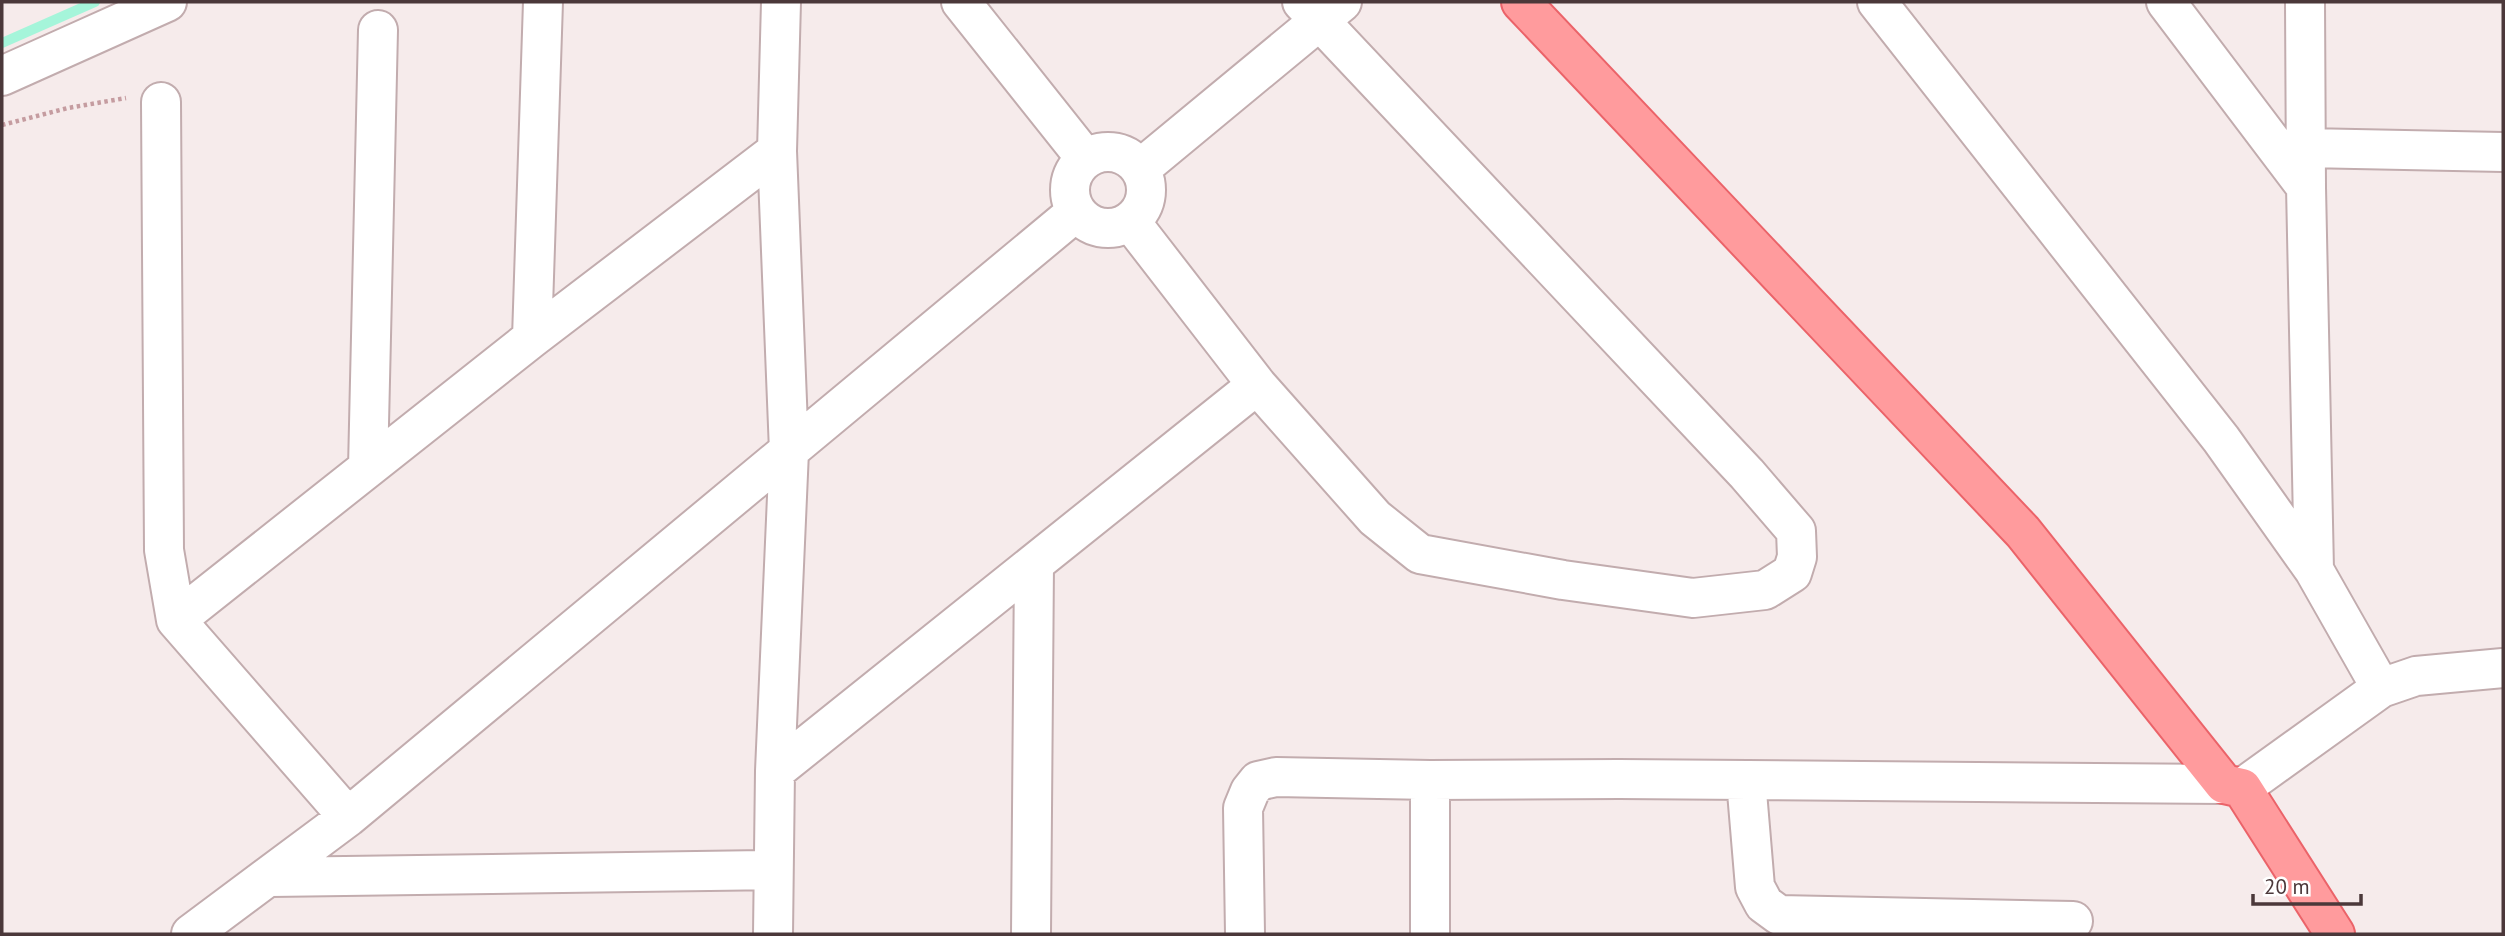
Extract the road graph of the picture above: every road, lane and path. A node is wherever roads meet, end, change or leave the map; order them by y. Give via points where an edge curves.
1 (167, 2) edge
2 (543, 2) edge
3 (781, 2) edge
4 (961, 2) edge
5 (1521, 2) edge
6 (1877, 2) edge
7 (2166, 2) edge
8 (2305, 2) edge
9 (1321, 8) edge
10 (378, 30) dead end
11 (2, 76) edge
12 (161, 102) joint
13 (2, 125) edge
14 (2306, 148) junction
15 (777, 151) junction
16 (2503, 152) edge
17 (1086, 159) junction
18 (1140, 169) junction
19 (2306, 187) junction
20 (1076, 212) junction
21 (1130, 221) junction
22 (532, 338) junction
23 (1257, 385) junction
24 (789, 451) junction
25 (368, 468) junction
26 (1034, 564) junction
27 (2314, 570) junction
28 (176, 620) junction
29 (2503, 668) edge
30 (2381, 688) junction
31 (775, 771) junction
32 (1430, 780) junction
33 (1746, 780) junction
34 (2233, 786) junction
35 (348, 817) junction
36 (773, 870) junction
37 (271, 877) junction
38 (2073, 921) dead end
39 (191, 934) edge
40 (774, 934) edge
41 (1031, 934) edge
42 (1245, 934) edge
43 (1430, 934) edge
44 (2334, 934) edge

1 - 11 street
2 - 22 street
3 - 15 street
4 - 17 street
5 - 34 main road via 2023,532
6 - 27 street via 2221,439
7 - 19 street
8 - 14 street
9 - 18 street
9 - 23 street via 1796,531 1792,573 1765,590 1693,598 1420,554 1375,519
10 - 25 street
12 - 13 path via 130,97
12 - 28 street via 164,550
14 - 16 street
14 - 19 street
15 - 22 street
15 - 24 street
17 - 18 street via 1115,152
17 - 20 street via 1071,183
18 - 21 street via 1146,197
19 - 27 street
20 - 21 street via 1101,228 1116,228
20 - 24 street
21 - 23 street
22 - 25 street
23 - 26 street
24 - 31 street
24 - 35 street
25 - 28 street
26 - 31 street
26 - 41 street
27 - 30 street
28 - 35 street
29 - 30 street via 2416,676
30 - 34 street
31 - 36 street
32 - 33 street
32 - 42 street via 1276,777 1258,781 1243,808
32 - 43 street
33 - 34 street
33 - 38 street via 1755,887 1764,904 1779,915
34 - 44 main road
35 - 37 street
36 - 37 street
36 - 40 street
37 - 39 street

